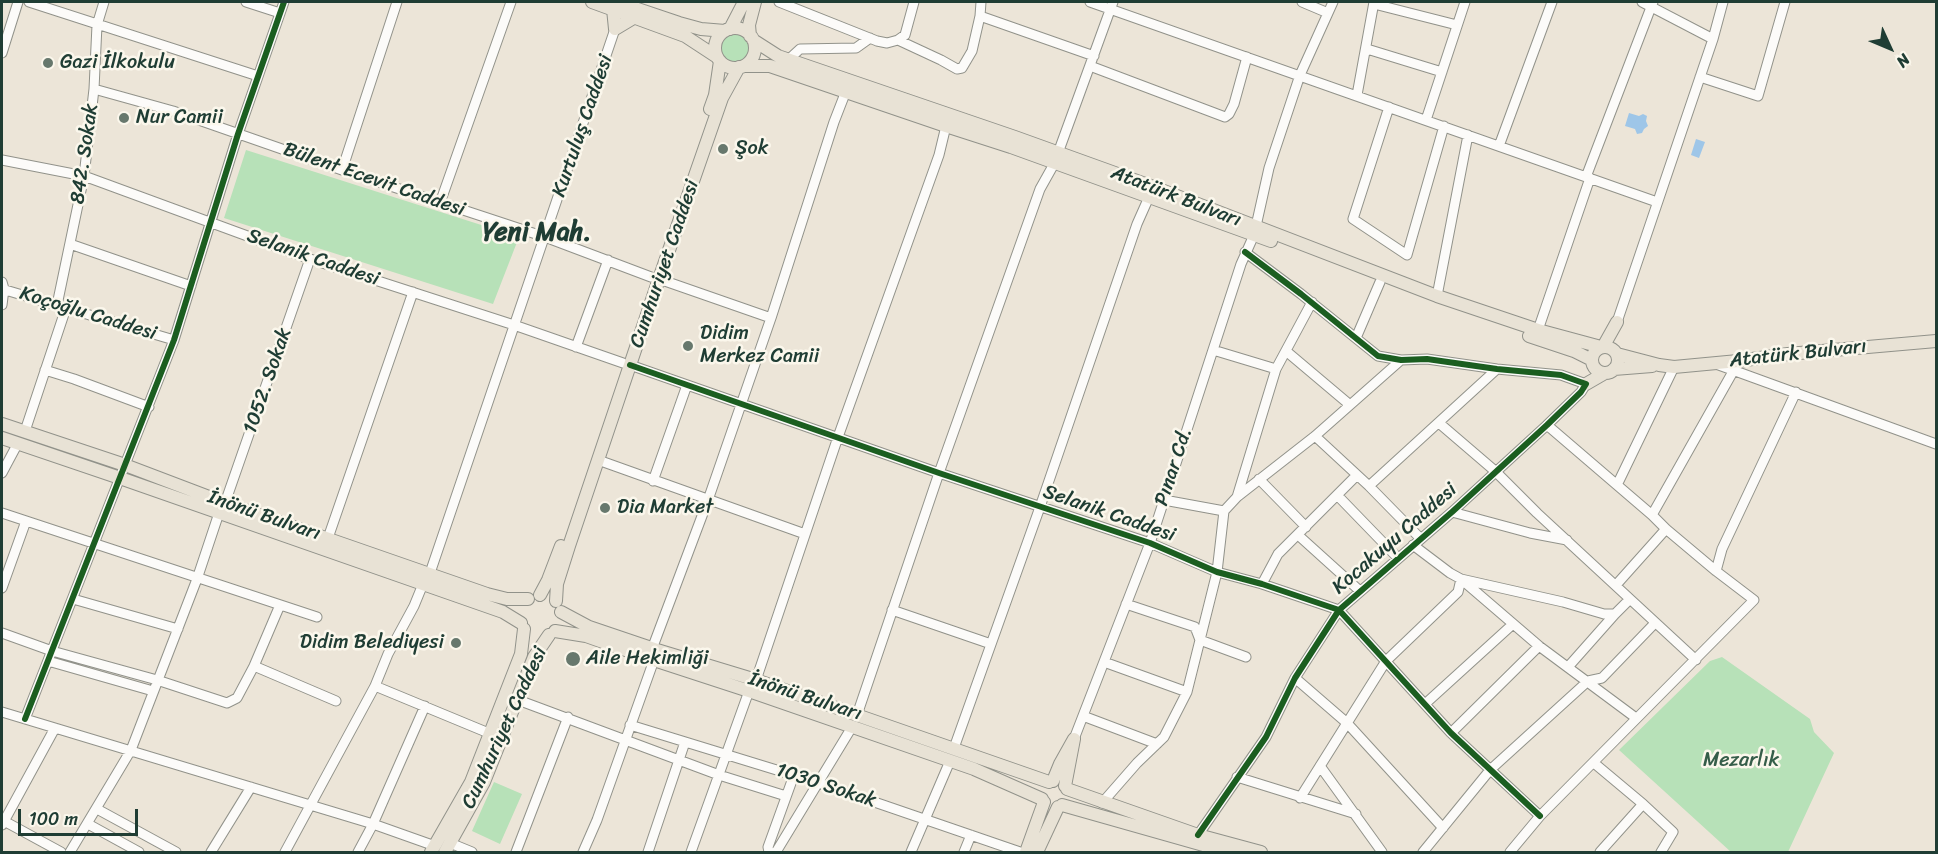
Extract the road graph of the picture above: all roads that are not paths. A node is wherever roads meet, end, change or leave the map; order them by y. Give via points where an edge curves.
1 (18, 2) edge
2 (29, 2) edge
3 (104, 2) edge
4 (246, 2) edge
5 (284, 2) edge
6 (397, 2) edge
7 (511, 2) edge
8 (592, 2) edge
9 (744, 2) edge
10 (755, 2) edge
11 (779, 2) edge
12 (914, 2) edge
13 (981, 2) edge
14 (1090, 2) edge
15 (1302, 2) edge
16 (1333, 2) edge
17 (1465, 2) edge
18 (1552, 2) edge
19 (1723, 2) edge
20 (1785, 2) edge
21 (1374, 3) edge
22 (1649, 3) edge
23 (615, 5) edge
24 (1112, 5) edge
25 (280, 13) junction
26 (1328, 13) junction
27 (980, 16) junction
28 (635, 17) junction
29 (97, 25) junction
30 (1457, 25) junction
31 (615, 29) junction
32 (727, 30) junction
33 (752, 38) junction
34 (870, 38) junction
35 (1713, 39) junction
36 (898, 40) junction
37 (1367, 49) junction
38 (2, 53) edge
39 (1094, 56) junction
40 (1247, 57) junction
41 (719, 59) junction
42 (788, 60) junction
43 (1090, 66) junction
44 (741, 67) junction
45 (1442, 72) junction
46 (1300, 75) junction
47 (258, 76) junction
48 (1700, 77) junction
49 (848, 87) junction
50 (94, 89) junction
51 (1358, 96) junction
52 (1389, 107) junction
53 (1426, 120) junction
54 (946, 126) junction
55 (1444, 126) junction
56 (238, 134) junction
57 (1468, 135) junction
58 (1499, 146) junction
59 (1056, 158) junction
60 (2, 160) edge
61 (342, 170) junction
62 (84, 176) junction
63 (1588, 177) junction
64 (1149, 198) junction
65 (440, 202) junction
66 (1657, 202) junction
67 (212, 222) junction
68 (1255, 231) junction
69 (545, 237) junction
70 (70, 244) junction
71 (1245, 252) junction
72 (310, 259) junction
73 (608, 260) junction
74 (655, 278) junction
75 (1380, 282) junction
76 (191, 286) junction
77 (2, 287) edge
78 (413, 292) junction
79 (1437, 296) junction
80 (1312, 303) junction
81 (2, 305) edge
82 (61, 306) junction
83 (771, 318) junction
84 (1617, 322) joint
85 (514, 325) junction
86 (1538, 330) junction
87 (1356, 338) junction
88 (174, 339) junction
89 (1936, 341) edge
90 (576, 347) junction
91 (1213, 350) junction
92 (1609, 350) junction
93 (1286, 351) junction
94 (1401, 360) junction
95 (1593, 363) junction
96 (627, 364) junction
97 (1659, 366) junction
98 (1736, 366) junction
99 (1674, 367) junction
100 (1276, 369) junction
101 (1497, 369) junction
102 (45, 370) junction
103 (1610, 371) junction
104 (1586, 384) junction
105 (687, 385) junction
106 (1796, 392) junction
107 (741, 404) junction
108 (1350, 405) junction
109 (149, 407) junction
110 (1439, 423) junction
111 (2, 424) edge
112 (1547, 424) junction
113 (25, 431) junction
114 (1315, 436) junction
115 (838, 437) junction
116 (2, 438) edge
117 (18, 443) junction
118 (1936, 444) edge
119 (598, 460) junction
120 (125, 465) junction
121 (1495, 471) junction
122 (2, 473) edge
123 (939, 473) junction
124 (1357, 475) junction
125 (120, 478) junction
126 (1259, 479) junction
127 (653, 481) junction
128 (1617, 485) junction
129 (1369, 486) junction
130 (1337, 495) junction
131 (1237, 497) junction
132 (708, 500) junction
133 (1164, 500) junction
134 (1040, 507) junction
135 (222, 508) junction
136 (1224, 511) junction
137 (1452, 512) junction
138 (2, 513) edge
139 (1652, 515) junction
140 (26, 521) junction
141 (1306, 527) junction
142 (1666, 529) junction
143 (805, 534) junction
144 (1298, 535) junction
145 (328, 538) junction
146 (1567, 540) junction
147 (1417, 542) junction
148 (1150, 543) junction
149 (93, 544) junction
150 (1398, 558) junction
151 (1716, 571) junction
152 (1217, 572) junction
153 (197, 579) junction
154 (427, 579) junction
155 (1461, 579) junction
156 (1262, 584) junction
157 (1616, 585) junction
158 (2, 588) edge
159 (1360, 591) junction
160 (534, 597) junction
161 (73, 599) junction
162 (1630, 599) junction
163 (1126, 604) junction
164 (280, 605) junction
165 (559, 607) junction
166 (892, 610) junction
167 (1339, 610) junction
168 (1615, 614) junction
169 (317, 617) dead end
170 (1655, 623) junction
171 (1513, 624) junction
172 (523, 626) junction
173 (178, 628) junction
174 (2, 633) edge
175 (552, 633) junction
176 (1200, 640) junction
177 (991, 644) junction
178 (1539, 646) junction
179 (653, 655) junction
180 (50, 656) junction
181 (1246, 657) dead end
182 (1696, 660) junction
183 (1386, 661) junction
184 (1104, 663) junction
185 (254, 666) junction
186 (1568, 667) junction
187 (1295, 678) junction
188 (157, 680) junction
189 (1588, 681) junction
190 (375, 686) junction
191 (752, 686) junction
192 (153, 691) junction
193 (1187, 692) junction
194 (518, 700) junction
195 (336, 701) dead end
196 (1425, 704) junction
197 (425, 706) junction
198 (2, 712) edge
199 (857, 715) junction
200 (1083, 716) junction
201 (568, 717) junction
202 (1636, 718) junction
203 (25, 719) junction
204 (1347, 723) junction
205 (630, 725) junction
206 (852, 727) junction
207 (55, 728) junction
208 (1451, 733) junction
209 (491, 734) junction
210 (1074, 739) joint
211 (625, 741) junction
212 (686, 742) junction
213 (1157, 744) junction
214 (954, 748) junction
215 (131, 750) junction
216 (726, 755) junction
217 (679, 760) junction
218 (950, 761) junction
219 (1594, 763) junction
220 (1320, 766) junction
221 (1490, 770) junction
222 (719, 775) junction
223 (794, 775) junction
224 (1238, 777) junction
225 (819, 783) junction
226 (1058, 785) junction
227 (250, 787) junction
228 (786, 796) junction
229 (1300, 798) junction
230 (1043, 801) junction
231 (1102, 803) junction
232 (1643, 804) junction
233 (312, 805) junction
234 (1060, 806) junction
235 (6, 807) edge
236 (97, 809) junction
237 (1356, 814) junction
238 (1540, 816) junction
239 (925, 819) junction
240 (3, 823) edge
241 (88, 824) junction
242 (374, 824) junction
243 (1443, 828) junction
244 (970, 835) junction
245 (1198, 835) junction
246 (440, 848) edge
247 (61, 852) edge
248 (70, 852) edge
249 (139, 852) edge
250 (176, 852) edge
251 (211, 852) edge
252 (285, 852) edge
253 (358, 852) edge
254 (472, 852) edge
255 (516, 852) edge
256 (583, 852) edge
257 (648, 852) edge
258 (692, 852) edge
259 (769, 852) edge
260 (776, 852) edge
261 (911, 852) edge
262 (964, 852) edge
263 (1020, 852) edge
264 (1026, 852) edge
265 (1037, 852) edge
266 (1228, 852) edge
267 (1261, 852) edge
268 (1382, 852) edge
269 (1423, 852) edge
270 (1510, 852) edge
271 (1600, 852) edge
272 (1662, 852) edge

1 - 38 street
2 - 29 street
3 - 29 street, 842. Sokak
4 - 25 street
5 - 25 street
6 - 61 street
7 - 65 street
8 - 23 main road
9 - 32 main road
10 - 33 main road via 749,25
11 - 34 street
12 - 36 street via 905,35
13 - 27 street
14 - 24 street
15 - 26 street
16 - 26 street, Pınar Cd.
17 - 30 street
18 - 58 street
19 - 35 street
20 - 48 street via 1758,96
21 - 30 street
21 - 37 street
22 - 35 street
22 - 63 street
23 - 28 main road
23 - 31 main road
23 - 32 main road via 701,29
24 - 39 street
24 - 40 street
25 - 47 street
26 - 46 street, Pınar Cd.
27 - 36 street via 972,51 962,68
27 - 39 street
28 - 31 main road
28 - 41 main road via 685,36
29 - 47 street
29 - 50 street, 842. Sokak
30 - 45 street
31 - 69 street, Kurtuluş Caddesi
32 - 33 main road via 741,30
32 - 41 main road via 716,45
33 - 42 main road, Atatürk Bulvarı
33 - 44 main road via 753,55
34 - 36 street via 887,43
34 - 42 street via 856,48 800,49
35 - 48 street
37 - 45 street
37 - 51 street
39 - 43 street
40 - 43 street via 1234,104 1225,117
40 - 46 street
41 - 44 main road via 729,67
41 - 74 main road, Cumhuriyet Caddesi via 715,95
42 - 49 main road, Atatürk Bulvarı
43 - 59 street
44 - 49 main road, Atatürk Bulvarı via 770,66
44 - 74 main road, Cumhuriyet Caddesi via 722,98
45 - 53 street
46 - 51 street
46 - 68 street, Pınar Cd. via 1269,168
47 - 56 street
48 - 66 street
49 - 54 main road, Atatürk Bulvarı
49 - 59 main road, Atatürk Bulvarı
49 - 83 street
50 - 56 street, Bülent Ecevit Caddesi
50 - 62 street, 842. Sokak
51 - 52 street
52 - 53 street
52 - 55 street via 1353,219 1407,255
53 - 55 street
54 - 59 main road, Atatürk Bulvarı
54 - 115 street via 939,156
55 - 57 street
56 - 61 street, Bülent Ecevit Caddesi
56 - 67 street
57 - 58 street
57 - 79 street
58 - 63 street
59 - 64 main road, Atatürk Bulvarı
59 - 68 main road, Atatürk Bulvarı
59 - 123 street via 1040,189
60 - 62 street, Selanik Caddesi
61 - 65 street, Bülent Ecevit Caddesi
62 - 67 street, Selanik Caddesi
62 - 70 street, 842. Sokak
63 - 66 street
63 - 86 street
64 - 68 main road, Atatürk Bulvarı
64 - 134 street
65 - 69 street, Bülent Ecevit Caddesi
66 - 84 street
67 - 72 street, Selanik Caddesi
67 - 76 street
68 - 71 street, Pınar Cd.
68 - 75 main road, Atatürk Bulvarı
68 - 79 main road, Atatürk Bulvarı
69 - 73 street, Bülent Ecevit Caddesi
69 - 85 street, Kurtuluş Caddesi
70 - 76 street
70 - 82 street, 842. Sokak
71 - 80 street
71 - 91 street, Pınar Cd.
72 - 78 street, Selanik Caddesi
72 - 135 street, 1052. Sokak
73 - 74 street, Bülent Ecevit Caddesi
73 - 90 street
74 - 83 street, Bülent Ecevit Caddesi
74 - 96 main road, Cumhuriyet Caddesi
75 - 87 street
75 - 95 main road, Atatürk Bulvarı via 1574,351
76 - 88 street
77 - 81 street
77 - 82 street, Koçoğlu Caddesi
78 - 85 street, Selanik Caddesi
78 - 145 street
79 - 86 main road, Atatürk Bulvarı
80 - 87 street
80 - 93 street
82 - 88 street, Koçoğlu Caddesi
82 - 102 street, 842. Sokak
83 - 107 street
84 - 92 main road
85 - 90 street, Selanik Caddesi
85 - 154 street, Kurtuluş Caddesi
86 - 92 main road, Atatürk Bulvarı
87 - 94 street via 1378,356
88 - 109 street
89 - 98 main road, Atatürk Bulvarı via 1788,354
90 - 96 street, Selanik Caddesi
91 - 100 street
91 - 133 street, Pınar Cd.
92 - 95 main road via 1595,352
92 - 97 main road, Atatürk Bulvarı
92 - 103 main road via 1618,364
93 - 100 street
93 - 108 street
94 - 101 street via 1427,359
94 - 108 street
95 - 103 main road via 1598,371
95 - 104 main road, Kocakuyu Caddesi
96 - 105 street, Selanik Caddesi
96 - 119 main road, Cumhuriyet Caddesi
96 - 160 main road, Cumhuriyet Caddesi via 548,580
97 - 99 main road, Atatürk Bulvarı
97 - 103 main road, Atatürk Bulvarı
98 - 99 main road, Atatürk Bulvarı via 1711,362
98 - 106 street
98 - 139 street
99 - 128 street
100 - 131 street
101 - 104 street via 1561,375
101 - 110 street
102 - 109 street
102 - 113 street, 842. Sokak
103 - 104 main road
104 - 112 street, Kocakuyu Caddesi
105 - 107 street, Selanik Caddesi
105 - 127 street
106 - 118 street
106 - 151 street via 1722,549
107 - 115 street, Selanik Caddesi
107 - 132 street
108 - 114 street
109 - 120 street
110 - 121 street
110 - 129 street
111 - 113 main road, İnönü Bulvarı
112 - 121 street, Kocakuyu Caddesi
112 - 128 street
113 - 120 main road, İnönü Bulvarı
114 - 124 street
114 - 126 street
115 - 123 street, Selanik Caddesi
115 - 143 street
116 - 117 main road, İnönü Bulvarı
117 - 122 street
117 - 125 main road, İnönü Bulvarı
119 - 127 street
119 - 165 main road, Cumhuriyet Caddesi via 557,584
120 - 125 street
120 - 135 main road, İnönü Bulvarı
121 - 137 street, Kocakuyu Caddesi
121 - 146 street
123 - 134 street, Selanik Caddesi
123 - 166 street
124 - 129 street
124 - 130 street
125 - 135 main road, İnönü Bulvarı
125 - 149 street
126 - 131 street
126 - 141 street
127 - 132 street
128 - 139 street
129 - 147 street
130 - 141 street
130 - 150 street
131 - 136 street
132 - 143 street
132 - 179 street
133 - 136 street
133 - 148 street, Pınar Cd.
134 - 148 street, Selanik Caddesi
134 - 177 street
135 - 145 main road, İnönü Bulvarı
135 - 153 street, 1052. Sokak
135 - 154 main road, İnönü Bulvarı
136 - 152 street
137 - 146 street
137 - 147 street, Kocakuyu Caddesi
138 - 140 street
139 - 142 street
140 - 149 street
140 - 158 street
141 - 144 street
142 - 151 street
142 - 157 street
143 - 191 street
144 - 156 street via 1278,554
144 - 159 street
145 - 154 main road, İnönü Bulvarı
146 - 157 street
147 - 150 street, Kocakuyu Caddesi
147 - 155 street
148 - 152 street, Selanik Caddesi
148 - 163 street, Pınar Cd.
149 - 153 street
149 - 161 street
150 - 159 street, Kocakuyu Caddesi
151 - 182 street via 1754,600
152 - 156 street, Selanik Caddesi
152 - 176 street
153 - 164 street
153 - 173 street, 1052. Sokak
154 - 160 main road, İnönü Bulvarı via 507,599
154 - 172 main road, İnönü Bulvarı via 503,612
154 - 190 street, Kurtuluş Caddesi
155 - 168 street
155 - 171 street
155 - 183 street via 1458,592
156 - 167 street, Selanik Caddesi
157 - 162 street
159 - 167 street, Kocakuyu Caddesi
160 - 165 main road via 546,596
160 - 172 main road via 524,603 520,613
161 - 173 street
161 - 180 street
162 - 168 street
162 - 170 street
163 - 176 street via 1195,627
163 - 184 street, Pınar Cd.
164 - 169 street
164 - 185 street
165 - 175 main road via 559,626
165 - 179 main road, İnönü Bulvarı via 589,627
166 - 177 street
166 - 199 street
167 - 183 street, Selanik Caddesi
167 - 187 street, Kocakuyu Caddesi
168 - 186 street
170 - 182 street
170 - 189 street via 1602,678
171 - 178 street
171 - 196 street
172 - 175 main road via 535,636
172 - 209 main road, Cumhuriyet Caddesi via 522,654
173 - 188 street, 1052. Sokak
174 - 180 street
175 - 179 main road, İnönü Bulvarı via 586,636
175 - 194 main road, Cumhuriyet Caddesi via 534,657
176 - 181 street
176 - 193 street
177 - 214 street
178 - 186 street
178 - 208 street
179 - 191 main road, İnönü Bulvarı
179 - 205 street
180 - 188 street
180 - 192 street
180 - 203 street
182 - 202 street
183 - 196 street, Selanik Caddesi
183 - 204 street
184 - 193 street
184 - 200 street, Pınar Cd.
185 - 188 street via 237,698 227,703
185 - 195 street
186 - 189 street
187 - 204 street
187 - 224 street, Kocakuyu Caddesi via 1266,737
188 - 192 street, 1052. Sokak
189 - 202 street
189 - 221 street
190 - 197 street
190 - 233 street, Kurtuluş Caddesi
191 - 199 main road, İnönü Bulvarı
191 - 206 main road, İnönü Bulvarı
191 - 216 street
192 - 215 street, 1052. Sokak
193 - 213 street
194 - 201 street
194 - 246 main road, Cumhuriyet Caddesi via 484,782
196 - 208 street, Selanik Caddesi
197 - 209 street
197 - 242 street
198 - 203 street
199 - 206 main road
199 - 214 main road, İnönü Bulvarı
200 - 210 street, Pınar Cd.
200 - 213 street
201 - 211 street
201 - 255 street
202 - 219 street
203 - 207 street
204 - 220 street
204 - 243 street
205 - 211 street
205 - 212 street, 1030 Sokak
206 - 218 main road, İnönü Bulvarı
206 - 225 street
207 - 215 street
207 - 235 street
208 - 221 street, Selanik Caddesi
209 - 246 main road, Cumhuriyet Caddesi
210 - 226 main road
211 - 217 street
211 - 256 street
212 - 216 street, 1030 Sokak
212 - 217 street
213 - 231 street
214 - 226 main road, İnönü Bulvarı
215 - 227 street
215 - 236 street, 1052. Sokak
216 - 222 street
216 - 223 street, 1030 Sokak
217 - 222 street
217 - 257 street
218 - 230 main road, İnönü Bulvarı
218 - 239 street
219 - 232 street
219 - 238 street
220 - 229 street
220 - 237 street
221 - 238 street, Selanik Caddesi
221 - 243 street
222 - 228 street
222 - 258 street
223 - 225 street, 1030 Sokak
223 - 228 street
224 - 229 street
224 - 245 street, Kocakuyu Caddesi
225 - 239 street, 1030 Sokak
225 - 260 street
226 - 230 main road via 1043,787
226 - 231 main road, İnönü Bulvarı
226 - 234 main road via 1067,798
227 - 233 street
227 - 251 street
228 - 259 street
229 - 237 street
230 - 234 main road via 1050,807
230 - 264 main road
231 - 245 main road, İnönü Bulvarı
232 - 271 street
232 - 272 street via 1673,832
233 - 242 street
233 - 252 street, Kurtuluş Caddesi
234 - 265 main road
234 - 266 main road
235 - 240 street
236 - 241 street, 1052. Sokak
236 - 250 street
237 - 268 street
238 - 270 street
239 - 244 street, 1030 Sokak
239 - 261 street
240 - 247 street
241 - 248 street, 1052. Sokak
241 - 249 street
242 - 246 street
242 - 253 street
243 - 269 street
244 - 262 street
244 - 263 street, 1030 Sokak
245 - 267 main road, İnönü Bulvarı
246 - 254 street

